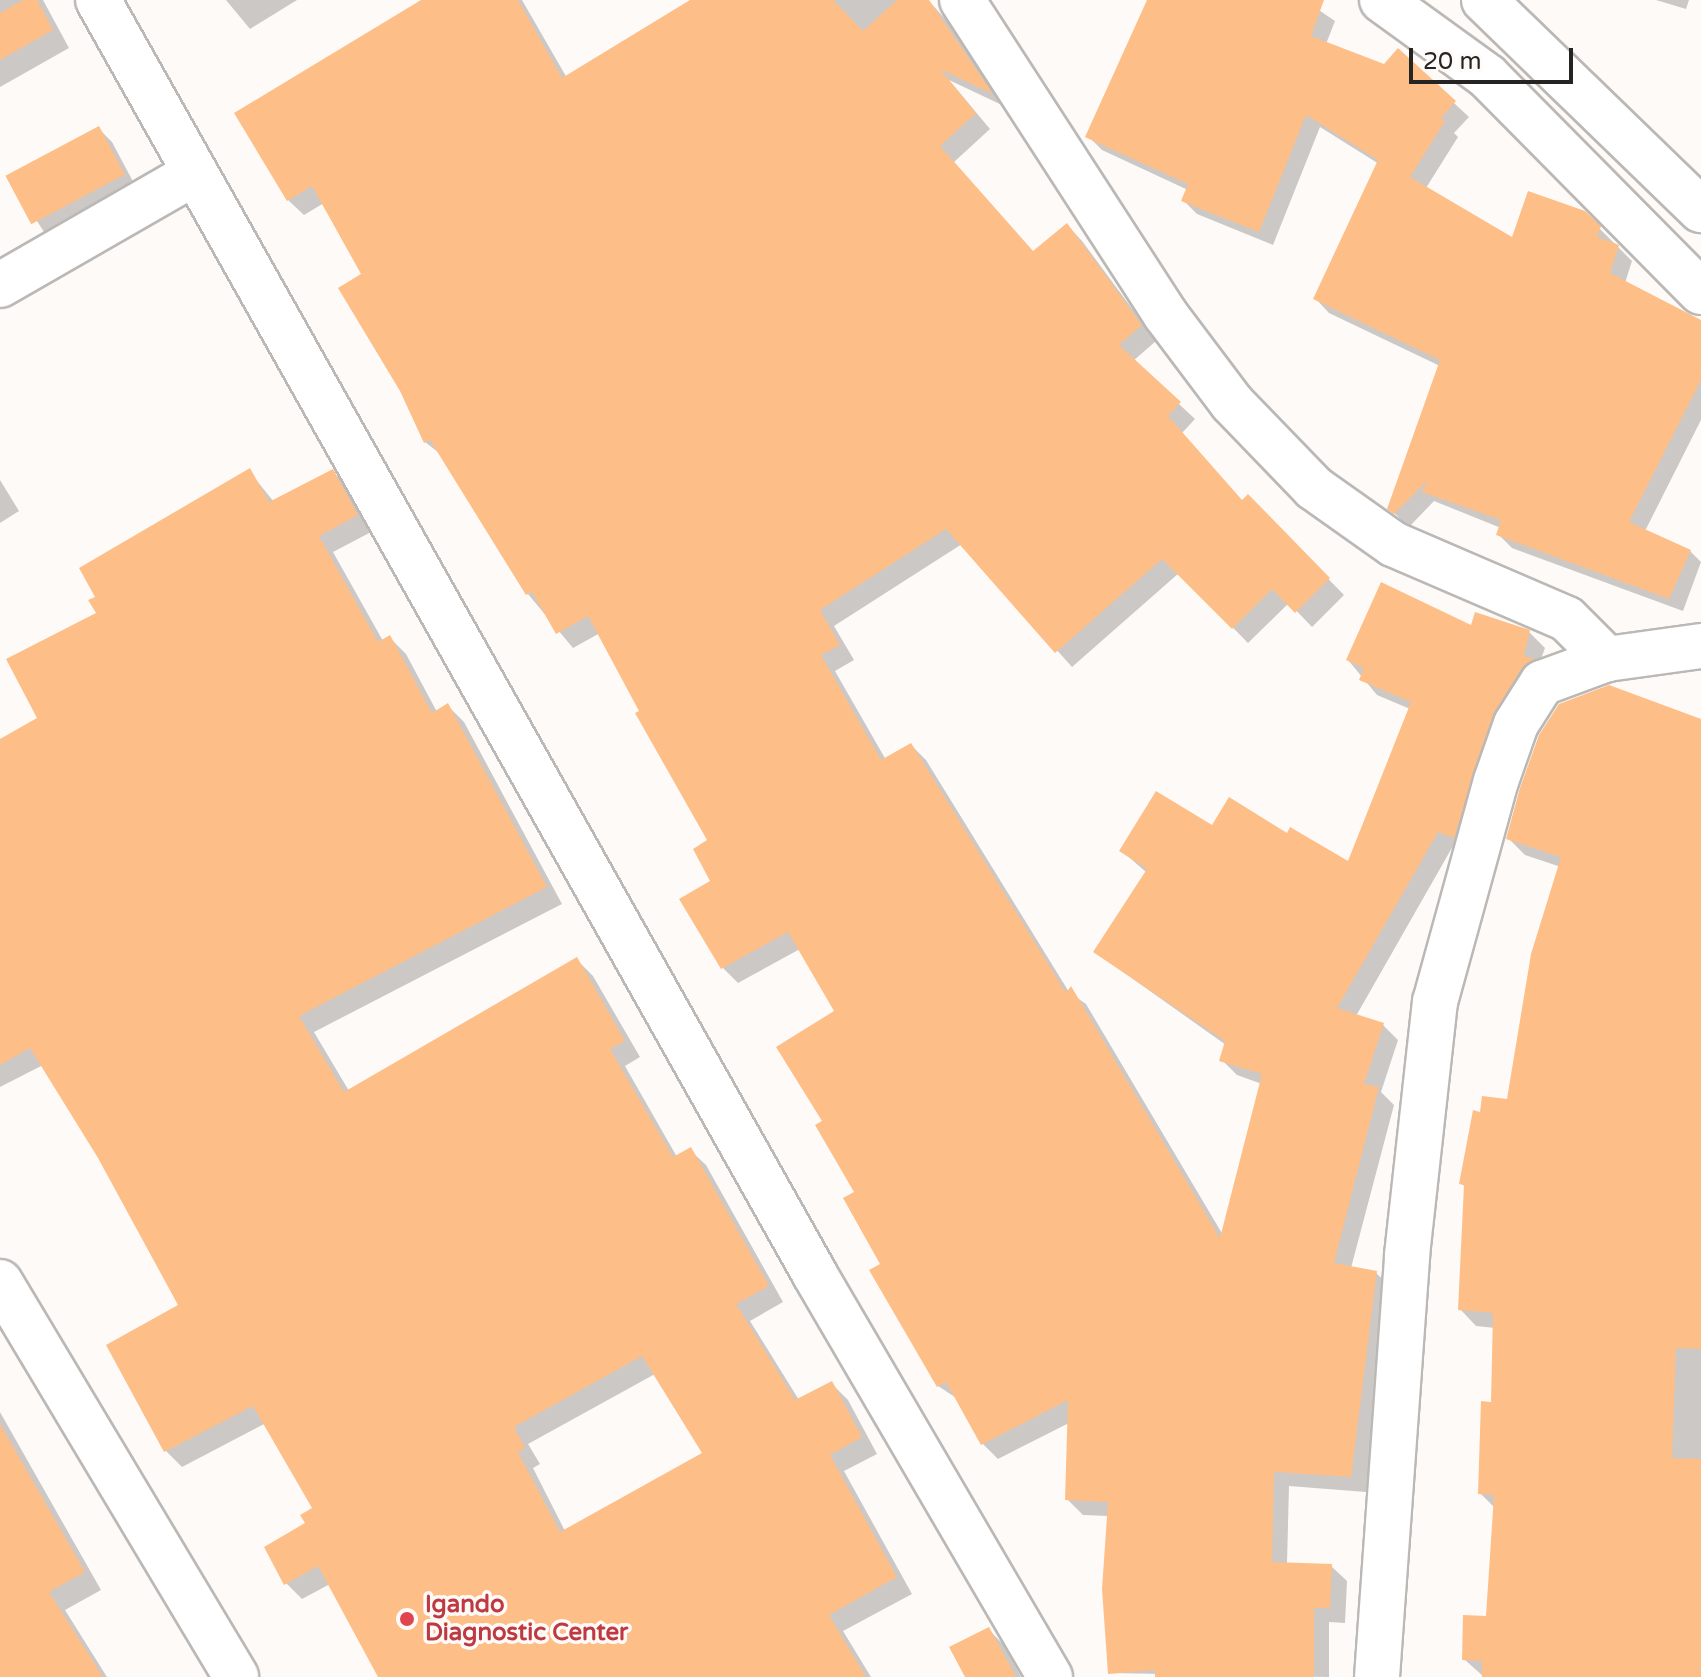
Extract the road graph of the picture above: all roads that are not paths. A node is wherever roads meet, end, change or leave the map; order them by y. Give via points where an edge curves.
1 (98, 0) edge
2 (962, 0) edge
3 (1382, 0) edge
4 (1484, 0) edge
5 (193, 174) junction
6 (1701, 210) edge
7 (0, 285) edge
8 (1701, 292) edge
9 (1701, 646) edge
10 (1607, 659) junction
11 (0, 1282) edge
12 (236, 1677) edge
13 (1050, 1677) edge
14 (1377, 1677) edge

1 - 5 street
2 - 10 street via 1165,314 1232,403 1294,467 1393,544 1567,619
3 - 8 street via 1487,76
4 - 6 street
5 - 7 street
5 - 13 street via 814,1273
9 - 10 street
10 - 14 street via 1542,683 1516,724 1435,1002 1407,1255
11 - 12 street

